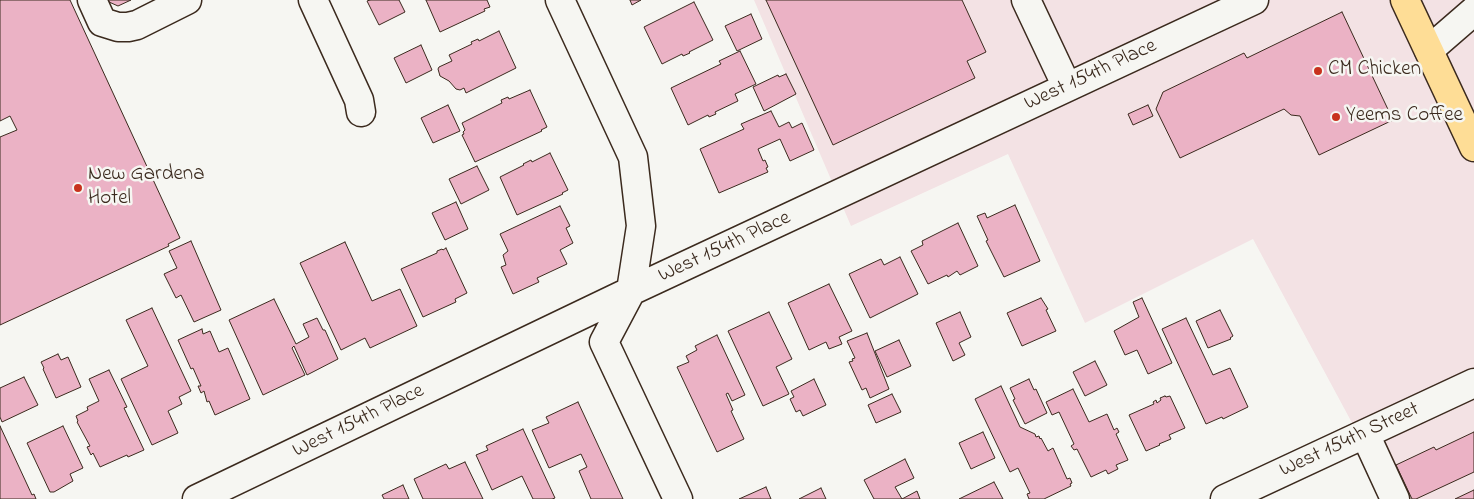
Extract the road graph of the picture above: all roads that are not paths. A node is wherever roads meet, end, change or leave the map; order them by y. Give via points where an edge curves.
1 (92, 0) edge
2 (187, 0) edge
3 (312, 0) edge
4 (560, 0) edge
5 (1026, 0) edge
6 (1254, 0) edge
7 (1405, 0) edge
8 (1474, 11) edge
9 (1429, 50) junction
10 (1067, 87) junction
11 (362, 112) dead end
12 (1474, 148) edge
13 (631, 291) junction
14 (1474, 382) edge
15 (1365, 434) junction
16 (197, 499) edge
17 (678, 499) edge
18 (1225, 499) edge
19 (1395, 499) edge

1 - 2 street via 102,22 128,27
3 - 11 street
4 - 13 street via 633,157 641,226
5 - 10 street
6 - 10 street, West 154th Place
7 - 9 main road
8 - 9 street
9 - 12 main road
10 - 13 street, West 154th Place
13 - 16 street, West 154th Place
13 - 17 street via 604,342
14 - 15 street, West 154th Street
15 - 18 street, West 154th Street
15 - 19 street

